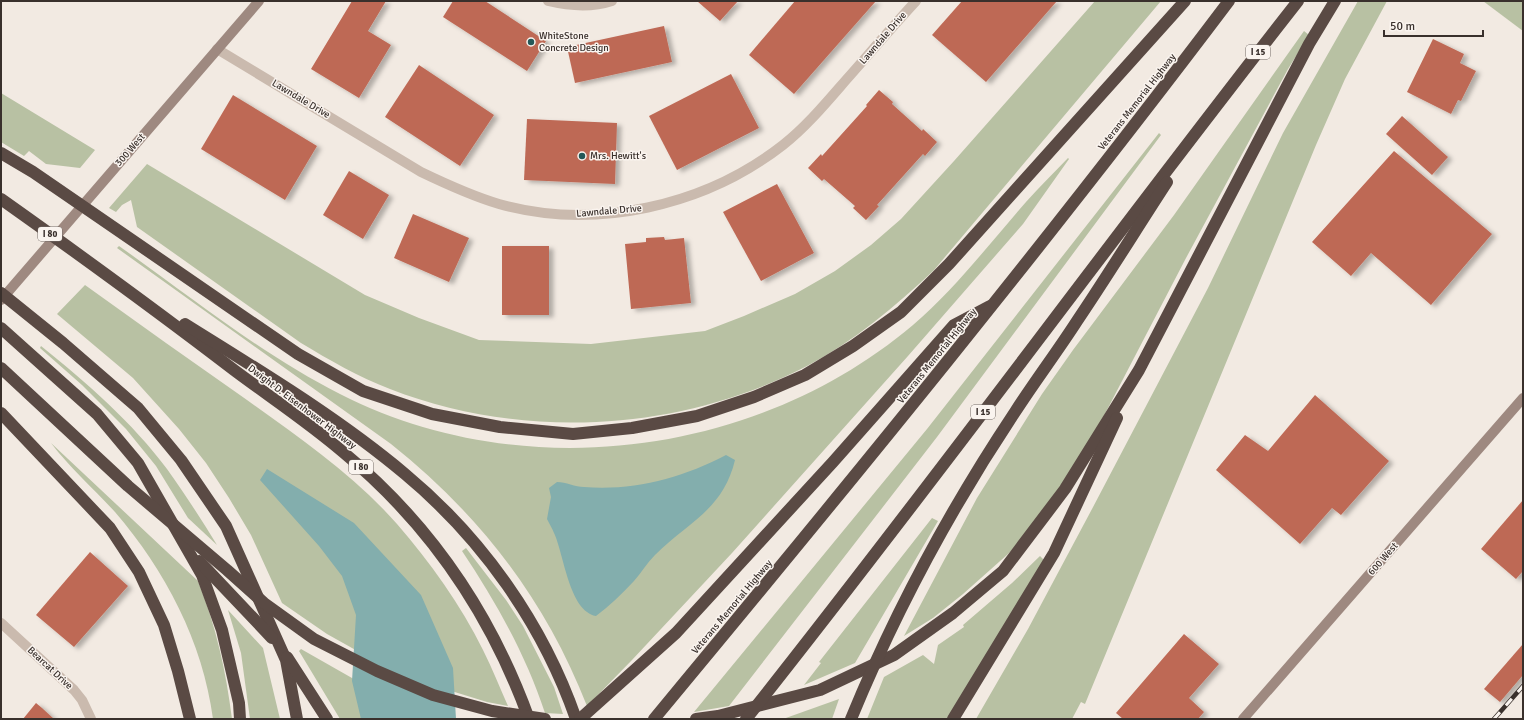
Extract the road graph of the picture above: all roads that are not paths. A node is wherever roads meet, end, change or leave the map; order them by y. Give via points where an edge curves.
1 (259, 1) edge
2 (548, 1) edge
3 (612, 1) edge
4 (916, 1) edge
5 (1185, 1) edge
6 (1229, 1) edge
7 (1298, 1) edge
8 (1335, 1) edge
9 (217, 49) junction
10 (1218, 103) junction
11 (1, 153) edge
12 (1, 199) edge
13 (118, 282) junction
14 (1, 293) edge
15 (1, 300) edge
16 (996, 302) junction
17 (1, 328) edge
18 (1, 368) edge
19 (1139, 370) junction
20 (1523, 398) edge
21 (1, 413) edge
22 (128, 486) junction
23 (1, 623) edge
24 (656, 717) edge
25 (91, 719) edge
26 (190, 719) edge
27 (240, 719) edge
28 (297, 719) edge
29 (327, 719) edge
30 (529, 719) edge
31 (545, 719) edge
32 (576, 719) edge
33 (580, 719) edge
34 (696, 719) edge
35 (746, 719) edge
36 (851, 719) edge
37 (953, 719) edge
38 (1243, 719) edge

1 - 9 street, 300 West
2 - 3 street via 568,6
4 - 9 street, Lawndale Drive via 813,118 782,146 718,185 693,195 650,207 606,213 536,211 501,204 454,188 421,172
5 - 11 highway via 949,264 902,312 805,375 754,397 697,416 632,428 572,434 500,427 432,414 363,391 298,354 33,172
6 - 16 highway, Veterans Memorial Highway
7 - 10 highway, I 15
8 - 19 highway via 1309,44
9 - 15 street, 300 West
10 - 35 highway, I 15 via 895,529
10 - 36 highway via 976,475 917,579 885,642
12 - 13 highway, Dwight D. Eisenhower Highway / I 80
13 - 30 highway, Dwight D. Eisenhower Highway / I 80 via 341,450 406,512 454,571 480,612 512,675
13 - 32 highway via 295,394 386,458 441,506 483,553 524,611 554,668
14 - 28 highway via 63,342 138,408 181,460 226,526 286,660
16 - 24 highway, Veterans Memorial Highway via 793,554
16 - 33 highway via 954,326 676,633
17 - 27 highway via 97,414 138,463 202,575 222,630 239,703
18 - 22 highway
19 - 34 highway via 1065,489 1003,571 953,613 894,655 820,690 741,711
19 - 37 highway via 1054,553
20 - 38 street, 600 West
21 - 26 highway via 110,528 139,572 164,624
22 - 29 highway via 273,639 302,678
22 - 31 highway via 264,603 314,639 433,695 492,711
23 - 25 street, Bearcat Drive via 74,690

